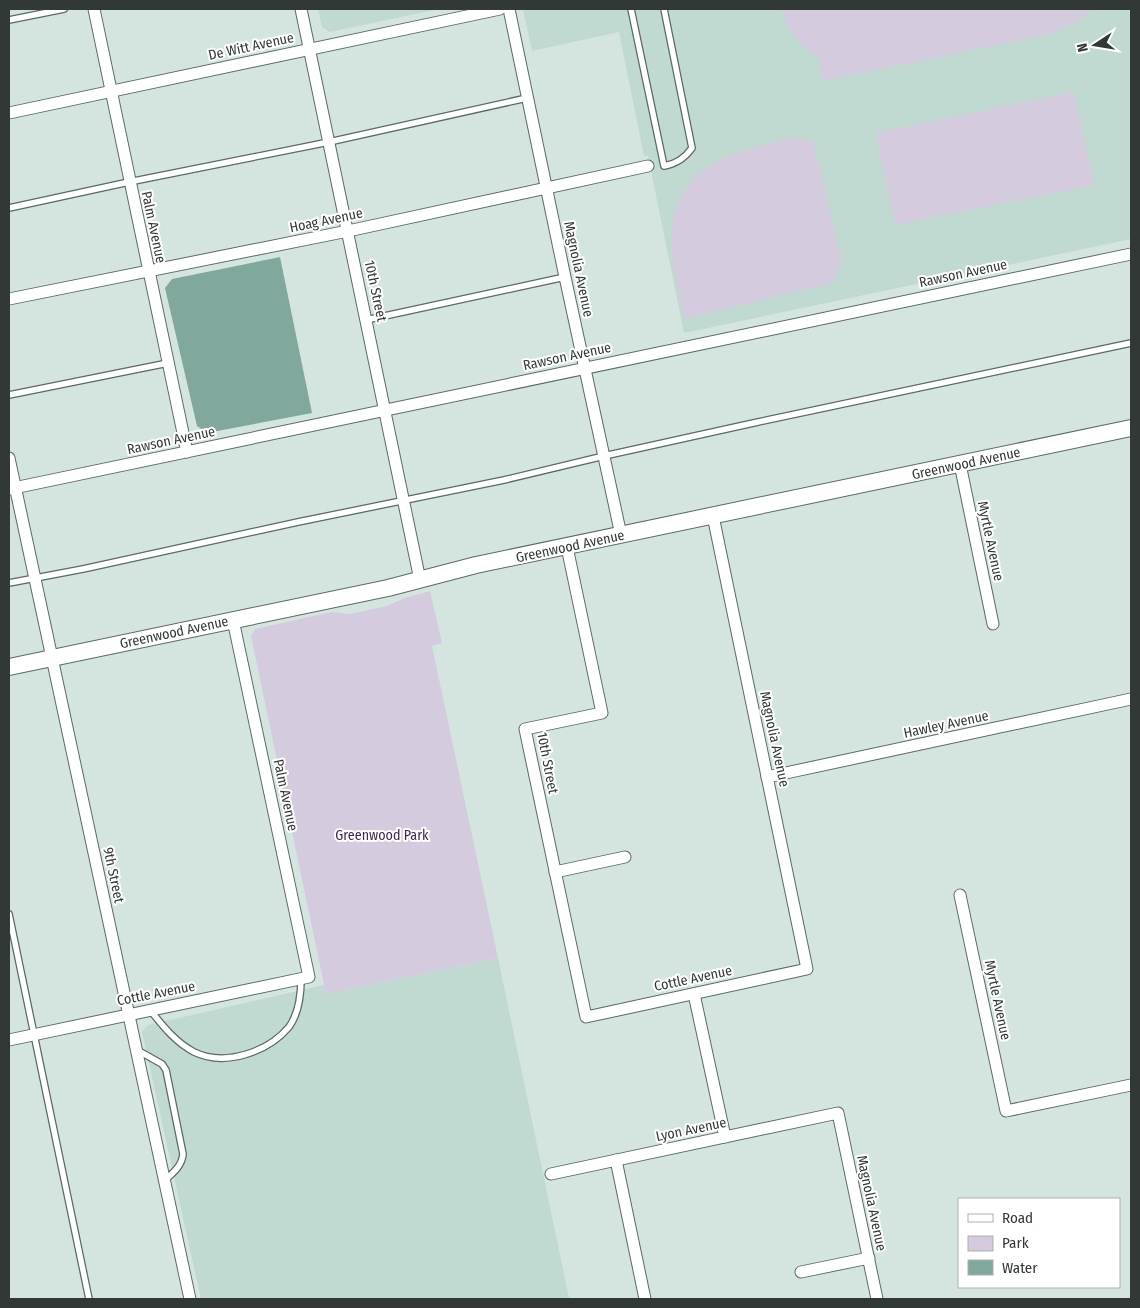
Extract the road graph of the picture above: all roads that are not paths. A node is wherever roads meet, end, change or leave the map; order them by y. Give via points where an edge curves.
1 (64, 9) edge
2 (94, 9) edge
3 (301, 9) edge
4 (500, 9) edge
5 (509, 9) edge
6 (631, 9) edge
7 (664, 9) edge
8 (9, 20) edge
9 (309, 50) junction
10 (111, 92) junction
11 (528, 98) junction
12 (9, 113) edge
13 (329, 142) junction
14 (648, 166) joint
15 (664, 166) junction
16 (129, 182) junction
17 (546, 188) junction
18 (9, 208) edge
19 (348, 231) junction
20 (1131, 254) edge
21 (148, 272) junction
22 (565, 277) junction
23 (9, 300) edge
24 (366, 320) junction
25 (1131, 343) edge
26 (168, 363) junction
27 (584, 368) junction
28 (9, 395) edge
29 (385, 410) junction
30 (1131, 428) edge
31 (187, 452) junction
32 (604, 456) junction
33 (9, 458) edge
34 (960, 464) junction
35 (12, 488) edge
36 (404, 501) junction
37 (713, 516) junction
38 (621, 535) junction
39 (567, 547) junction
40 (34, 578) junction
41 (420, 580) junction
42 (9, 583) edge
43 (234, 620) junction
44 (993, 624) dead end
45 (51, 658) junction
46 (9, 667) edge
47 (1131, 699) edge
48 (767, 777) junction
49 (625, 858) dead end
50 (555, 872) junction
51 (960, 895) dead end
52 (9, 914) edge
53 (807, 969) joint
54 (305, 978) junction
55 (694, 994) junction
56 (150, 1010) junction
57 (129, 1013) junction
58 (586, 1017) joint
59 (34, 1034) junction
60 (9, 1040) edge
61 (137, 1050) junction
62 (1131, 1085) edge
63 (838, 1113) joint
64 (725, 1137) junction
65 (616, 1160) junction
66 (551, 1174) dead end
67 (164, 1181) junction
68 (868, 1258) junction
69 (801, 1272) dead end
70 (89, 1299) edge
71 (190, 1299) edge
72 (645, 1299) edge
73 (877, 1299) edge

1 - 8 lane
2 - 10 street, Palm Avenue
3 - 9 street, 10th Street
4 - 9 street, De Witt Avenue
5 - 11 street, Magnolia Avenue
6 - 15 lane
7 - 15 lane via 692,148 686,156
9 - 10 street, De Witt Avenue
9 - 13 street, 10th Street
10 - 12 street, De Witt Avenue
10 - 16 street, Palm Avenue
11 - 13 lane
11 - 17 street, Magnolia Avenue
13 - 16 lane
13 - 19 street, 10th Street
14 - 15 lane
14 - 17 street, Hoag Avenue
16 - 18 lane
16 - 21 street, Palm Avenue
17 - 19 street, Hoag Avenue
17 - 22 street, Magnolia Avenue
19 - 21 street, Hoag Avenue
19 - 24 street, 10th Street
20 - 27 street, Rawson Avenue
21 - 23 street, Hoag Avenue
21 - 26 street, Palm Avenue
22 - 24 lane
22 - 27 street, Magnolia Avenue
24 - 29 street, 10th Street
25 - 32 lane
26 - 28 lane
26 - 31 street, Palm Avenue
27 - 29 street, Rawson Avenue
27 - 32 street, Magnolia Avenue
29 - 31 street, Rawson Avenue
29 - 36 street, 10th Street
30 - 34 street, Greenwood Avenue
31 - 35 street, Rawson Avenue
32 - 36 lane
32 - 38 street, Magnolia Avenue
33 - 35 street, 9th Street
34 - 37 street, Greenwood Avenue
34 - 44 street, Myrtle Avenue
35 - 40 street, 9th Street
36 - 40 lane
36 - 41 street, 10th Street
37 - 38 street, Greenwood Avenue
37 - 48 street, Magnolia Avenue
38 - 39 street, Greenwood Avenue
39 - 41 street, Greenwood Avenue
39 - 50 street, 10th Street via 602,713 525,729
40 - 42 lane
40 - 45 street, 9th Street
41 - 43 street, Greenwood Avenue
43 - 45 street, Greenwood Avenue
43 - 54 street, Palm Avenue
45 - 46 street, Greenwood Avenue
45 - 57 street, 9th Street
47 - 48 street, Hawley Avenue
48 - 53 street, Magnolia Avenue
49 - 50 street
50 - 58 street, 10th Street
51 - 62 street, Myrtle Avenue via 1006,1111
52 - 59 lane
53 - 55 street, Cottle Avenue
54 - 56 street, Cottle Avenue
54 - 56 lane via 302,998 290,1026 270,1044 245,1054 219,1058 196,1052 174,1038
55 - 58 street, Cottle Avenue
55 - 64 street
56 - 57 street, Cottle Avenue
57 - 59 street, Cottle Avenue
57 - 61 street, 9th Street
59 - 60 street, Cottle Avenue
59 - 70 lane
61 - 67 street, 9th Street
61 - 67 lane via 162,1064 168,1080 183,1154 179,1166
63 - 64 street, Lyon Avenue
63 - 68 street, Magnolia Avenue
64 - 65 street, Lyon Avenue
65 - 66 street, Lyon Avenue
65 - 72 street
67 - 71 street, 9th Street
68 - 69 street
68 - 73 street, Magnolia Avenue

